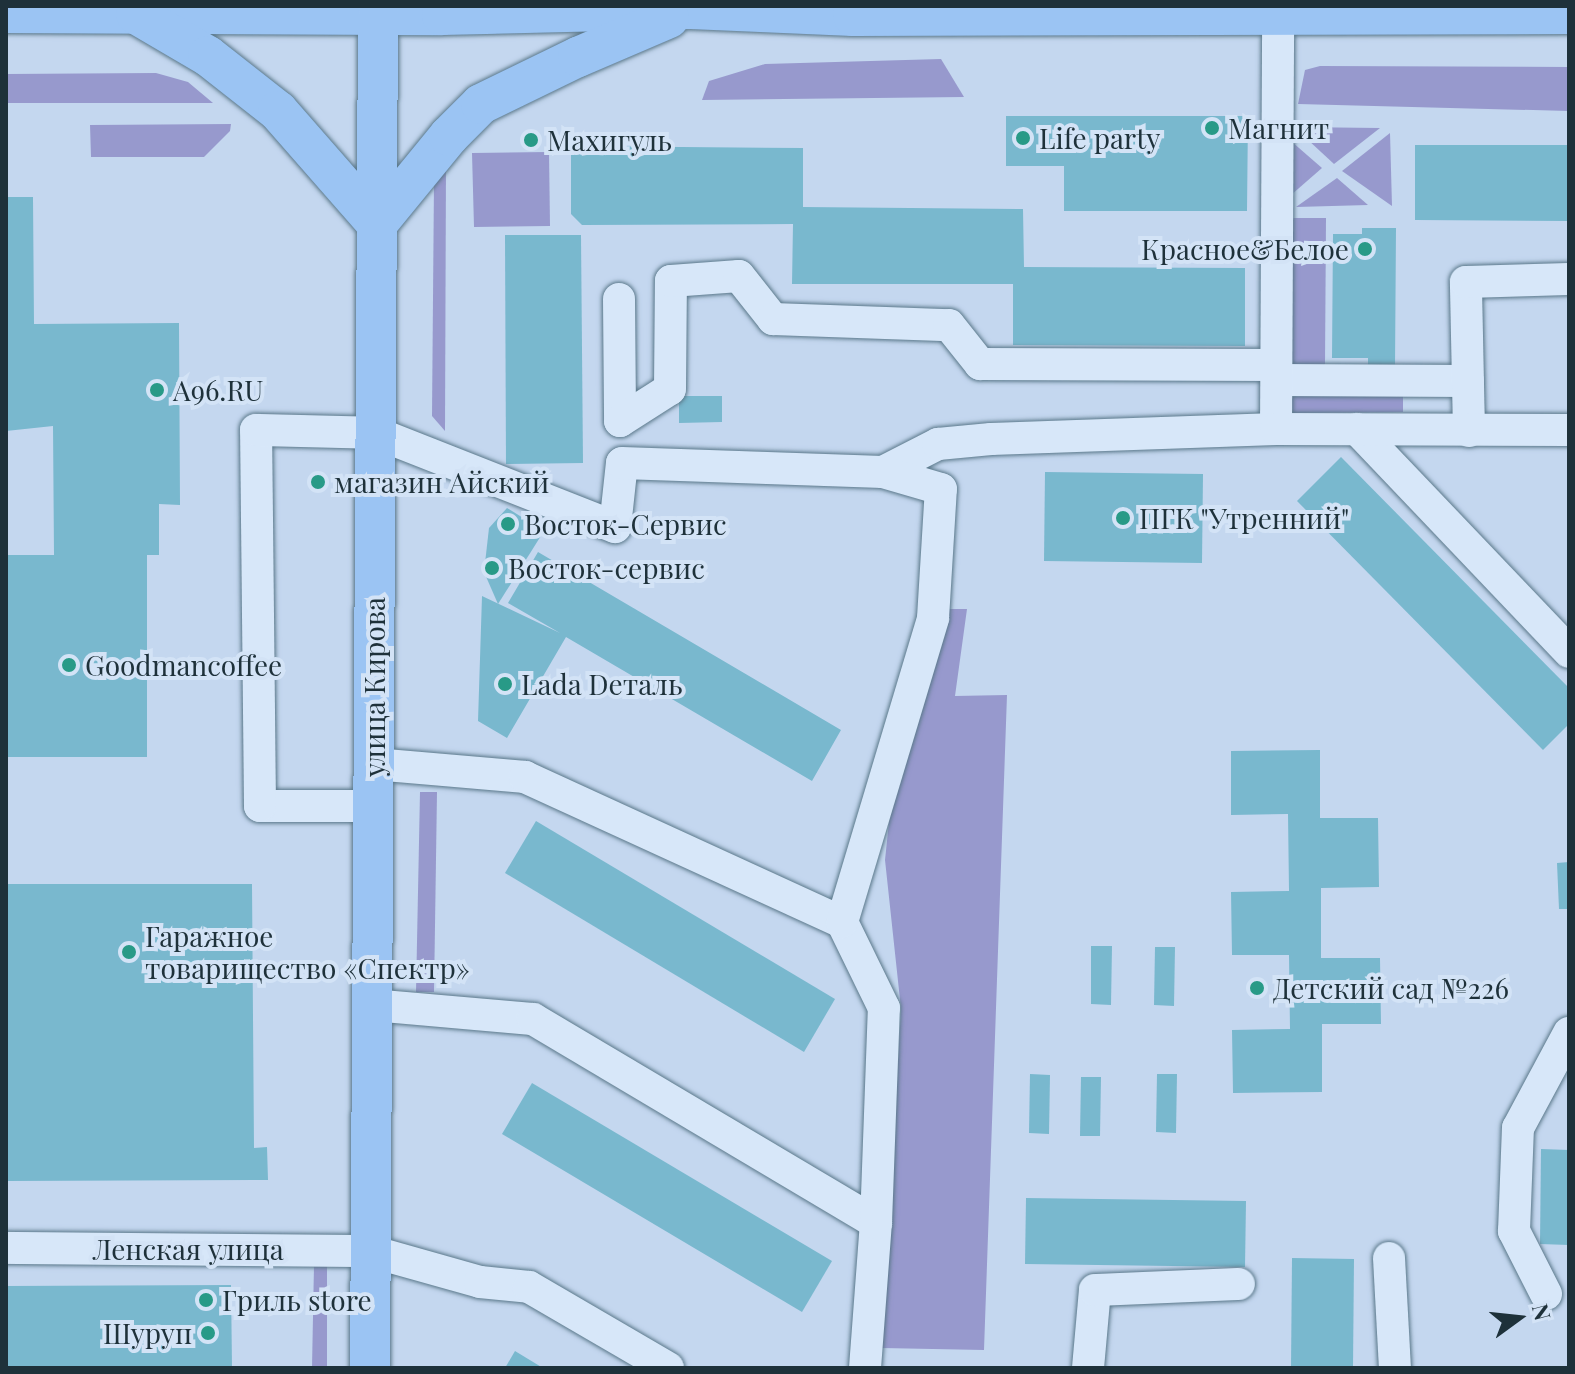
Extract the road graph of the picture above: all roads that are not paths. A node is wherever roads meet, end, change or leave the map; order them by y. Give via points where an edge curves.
1 (691, 9) junction
2 (378, 10) edge
3 (853, 11) edge
4 (6, 13) edge
5 (133, 13) junction
6 (1262, 13) edge
7 (1569, 14) edge
8 (377, 224) junction
9 (1569, 279) edge
10 (619, 299) dead end
11 (1276, 372) junction
12 (1468, 381) junction
13 (620, 421) junction
14 (1276, 429) junction
15 (1357, 429) junction
16 (1569, 430) edge
17 (1469, 431) junction
18 (376, 433) junction
19 (622, 463) junction
20 (883, 472) junction
21 (1569, 652) edge
22 (374, 764) junction
23 (373, 806) junction
24 (842, 922) junction
25 (372, 1005) junction
26 (1569, 1033) edge
27 (876, 1223) junction
28 (6, 1248) edge
29 (370, 1251) junction
30 (1389, 1258) dead end
31 (1239, 1284) dead end
32 (1546, 1294) dead end
33 (370, 1368) edge
34 (668, 1368) edge
35 (865, 1368) edge
36 (1088, 1368) edge
37 (1395, 1368) edge

1 - 2 main road
1 - 3 main road
1 - 8 main road via 481,104
2 - 5 main road
2 - 8 main road, улица Кирова
3 - 6 main road
4 - 5 main road
5 - 8 main road via 208,56 278,111
6 - 7 main road
6 - 11 street
8 - 18 main road, улица Кирова
9 - 12 street via 1466,282
10 - 13 street
11 - 12 street
11 - 13 street via 980,364 949,325 773,319 739,276 671,281 670,389
11 - 14 street
12 - 17 street
13 - 19 street
14 - 15 street
14 - 20 street via 938,444
15 - 17 street
15 - 21 street
16 - 17 street
18 - 19 street via 615,527
18 - 22 main road, улица Кирова
18 - 23 street via 256,430 260,806
19 - 20 street
20 - 24 street via 941,489 933,618
22 - 23 main road, улица Кирова
22 - 24 street via 525,777
23 - 25 main road, улица Кирова
24 - 27 street via 884,1008
25 - 27 street via 533,1019
25 - 29 main road, улица Кирова
26 - 32 street via 1518,1128 1514,1231
27 - 35 street
28 - 29 street, Ленская улица
29 - 33 main road, улица Кирова
29 - 34 street, Ленская улица via 480,1282 529,1287
30 - 37 street
31 - 36 street via 1095,1290

